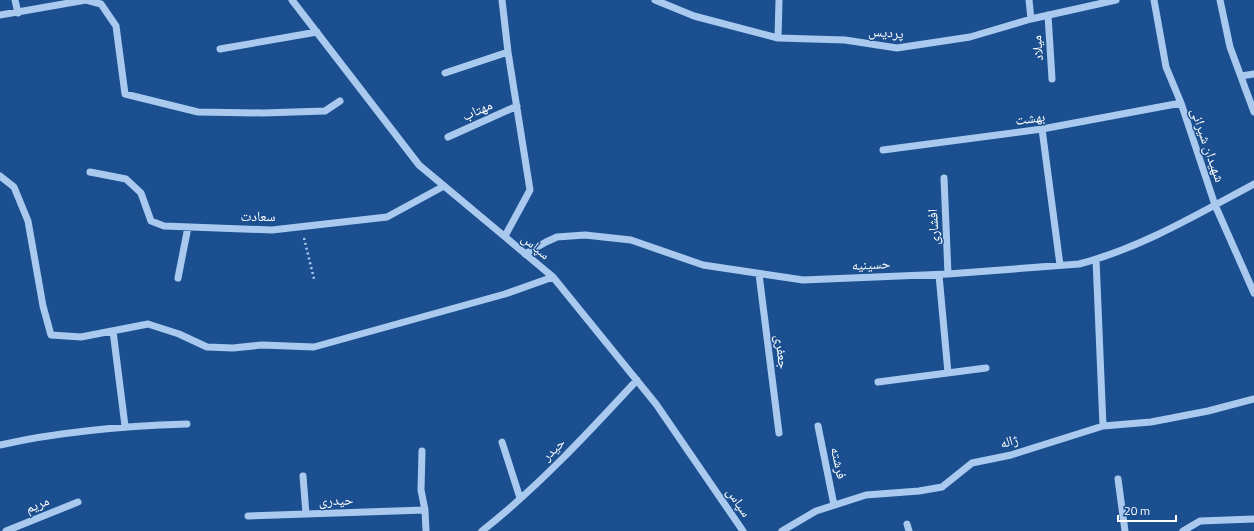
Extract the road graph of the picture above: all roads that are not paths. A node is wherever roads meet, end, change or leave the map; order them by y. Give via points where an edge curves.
1 (15, 0) edge
2 (292, 0) edge
3 (502, 0) edge
4 (655, 0) edge
5 (778, 0) edge
6 (1029, 0) edge
7 (1116, 0) edge
8 (1154, 0) edge
9 (1220, 0) edge
10 (18, 13) junction
11 (0, 15) edge
12 (1048, 15) junction
13 (1031, 19) junction
14 (317, 32) junction
15 (778, 38) junction
16 (220, 49) dead end
17 (508, 52) junction
18 (445, 73) dead end
19 (1254, 74) edge
20 (1241, 76) junction
21 (1052, 79) dead end
22 (340, 101) dead end
23 (1181, 103) junction
24 (517, 106) junction
25 (1254, 112) edge
26 (1042, 130) junction
27 (448, 137) dead end
28 (883, 150) dead end
29 (90, 172) dead end
30 (0, 176) edge
31 (944, 178) dead end
32 (1254, 184) edge
33 (444, 186) junction
34 (1215, 205) junction
35 (188, 227) junction
36 (505, 236) junction
37 (525, 254) junction
38 (1096, 259) junction
39 (1060, 265) junction
40 (759, 274) junction
41 (939, 274) junction
42 (948, 274) junction
43 (553, 277) junction
44 (178, 278) dead end
45 (1254, 293) edge
46 (112, 331) junction
47 (986, 368) dead end
48 (948, 373) junction
49 (637, 380) junction
50 (878, 382) dead end
51 (1254, 399) edge
52 (187, 424) dead end
53 (125, 426) junction
54 (818, 426) dead end
55 (1103, 426) junction
56 (779, 433) dead end
57 (502, 442) dead end
58 (0, 445) edge
59 (422, 451) dead end
60 (303, 476) dead end
61 (1118, 479) dead end
62 (520, 498) junction
63 (78, 502) dead end
64 (834, 505) junction
65 (425, 510) junction
66 (306, 514) junction
67 (248, 516) dead end
68 (1254, 519) edge
69 (6, 531) edge
70 (426, 531) edge
71 (482, 531) edge
72 (743, 531) edge
73 (782, 531) edge
74 (1125, 531) edge
75 (1183, 531) edge

1 - 10 street
2 - 14 street, سپاس
3 - 17 street
4 - 15 street, پردیس via 694,16
5 - 15 street
6 - 13 street
7 - 12 street, پردیس
8 - 23 street, شهیدان شیرانی via 1166,67
9 - 20 street via 1230,47
10 - 11 street
10 - 22 street via 86,0 100,4 116,26 124,94 198,112 325,111
12 - 13 street, پردیس
12 - 21 street, میلاد
13 - 15 street, پردیس via 970,37 897,48 845,40
14 - 16 street
14 - 33 street, سپاس via 419,165
17 - 18 street
17 - 24 street
19 - 20 street
20 - 25 street
23 - 26 street, بهشت
23 - 34 street, شهیدان شیرانی
24 - 27 street, مهتاب
24 - 36 street via 530,190
26 - 28 street, بهشت
26 - 39 street
29 - 35 street, سعادت via 126,179 141,193 151,221 164,226
30 - 46 street via 14,187 28,221 42,306 51,335 81,337
31 - 42 street, افشاری
32 - 34 street, حسینیه
33 - 35 street, سعادت via 387,217 272,230
33 - 36 street, سپاس
34 - 38 street, حسینیه via 1146,239
34 - 45 street, شهیدان شیرانی
35 - 44 street
36 - 37 street, سپاس
37 - 40 street, حسینیه via 557,238 585,235 631,240 703,265
37 - 43 street, سپاس
38 - 39 street, حسینیه via 1079,264
38 - 55 street
39 - 42 street, حسینیه
40 - 41 street, حسینیه via 803,280
40 - 56 street, جعفری
41 - 42 street, حسینیه
41 - 48 street
43 - 46 street via 505,294 314,347 207,347 148,324
43 - 49 street, سپاس
46 - 53 street
47 - 48 street
48 - 50 street
49 - 62 street, حیدر via 587,434
49 - 72 street, سپاس
51 - 55 street, ژاله via 1151,422
52 - 53 street
53 - 58 street via 32,438
54 - 64 street, فرشته
55 - 64 street, ژاله via 1011,455 972,463 942,487 866,495
57 - 62 street
59 - 65 street via 421,490
60 - 66 street
61 - 74 street
62 - 71 street, حیدر
63 - 69 street, مریم
64 - 73 street, ژاله via 816,511
65 - 66 street, حیدری
65 - 70 street
66 - 67 street, حیدری
68 - 75 street via 1200,521

